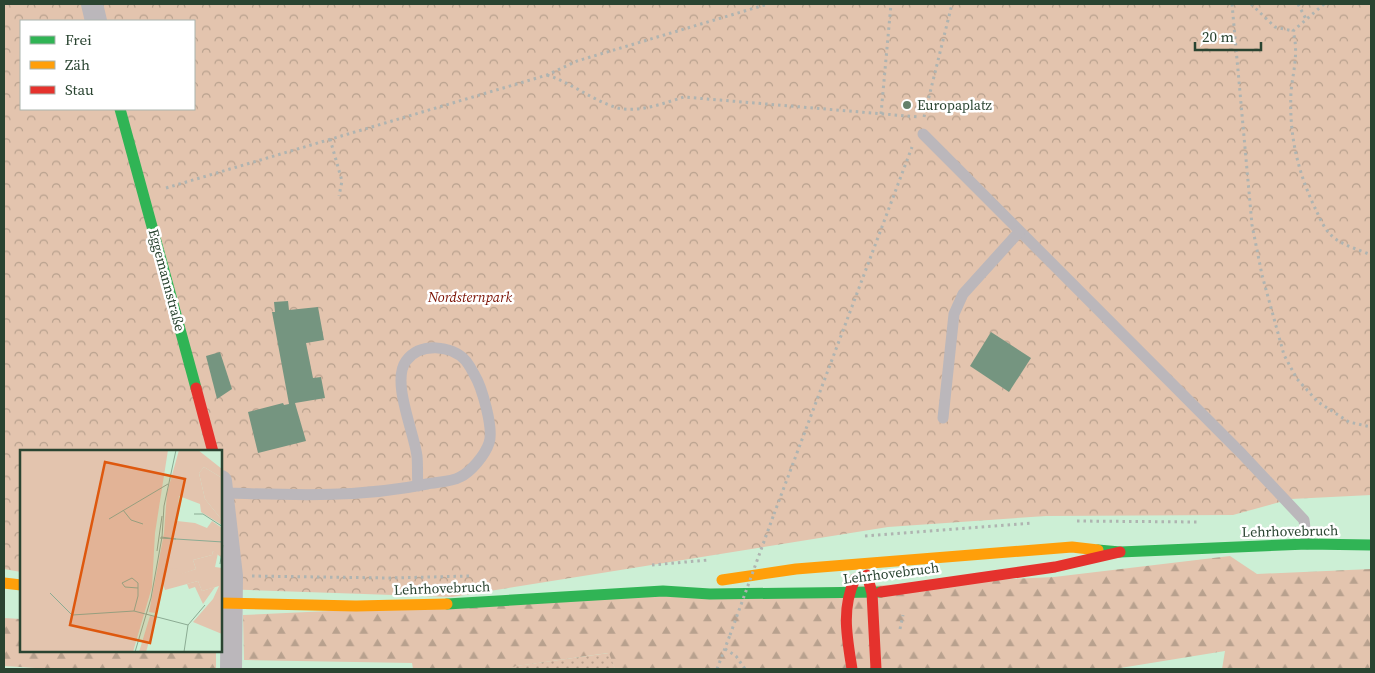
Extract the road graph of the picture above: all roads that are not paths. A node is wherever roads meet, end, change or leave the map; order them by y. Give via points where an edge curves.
1 (92, 4) edge
2 (96, 20) edge
3 (120, 110) edge
4 (923, 134) road end
5 (1019, 232) junction
6 (943, 418) dead end
7 (212, 450) edge
8 (418, 486) junction
9 (222, 487) edge
10 (1307, 544) junction
11 (1371, 545) edge
12 (1120, 552) junction
13 (863, 564) junction
14 (4, 583) edge
15 (20, 585) edge
16 (663, 591) junction
17 (872, 593) junction
18 (846, 594) junction
19 (227, 603) edge
20 (231, 669) edge
21 (852, 669) edge
22 (876, 669) edge

1 - 2 street
3 - 7 street, Eggemannstraße
4 - 5 lane
5 - 6 lane via 963,294 954,314
5 - 10 lane via 1304,520
8 - 8 lane via 460,477 477,463 490,443 489,420 477,378 466,361 450,351 431,347 417,351 405,361 400,376 417,457
8 - 9 lane via 351,495
9 - 19 street
10 - 11 street, Lehrhovebruch
10 - 12 street, Lehrhovebruch
12 - 13 street, Lehrhovebruch via 1072,547
12 - 17 street, Lehrhovebruch via 1055,567
13 - 16 street, Lehrhovebruch via 796,569
13 - 17 street
13 - 18 street
14 - 15 street
16 - 18 street, Lehrhovebruch
16 - 19 street, Lehrhovebruch via 448,604
17 - 18 street, Lehrhovebruch
17 - 22 street
18 - 21 street via 844,620
19 - 20 street

